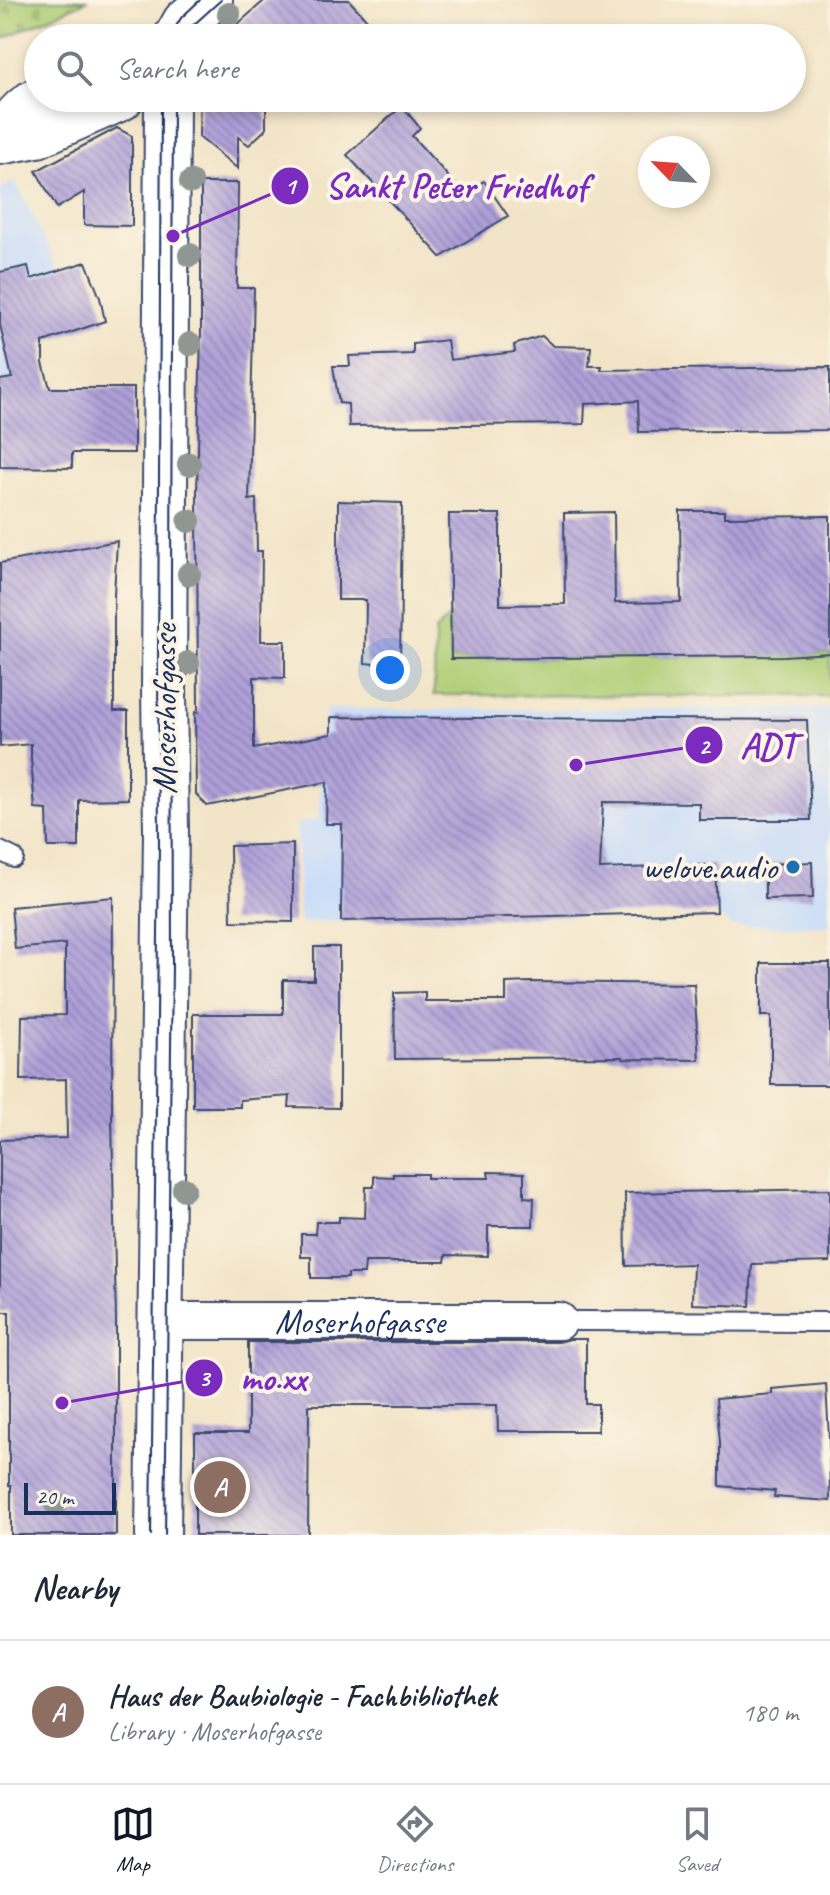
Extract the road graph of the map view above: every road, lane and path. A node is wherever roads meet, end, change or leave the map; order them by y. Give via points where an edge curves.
1 (210, 0) edge
2 (184, 24) edge
3 (24, 110) edge
4 (89, 112) edge
5 (167, 112) edge
6 (1, 141) edge
7 (160, 1321) junction
8 (568, 1321) joint
9 (830, 1322) edge
10 (158, 1535) edge

1 - 2 street
3 - 6 street
4 - 6 street via 37,135
5 - 7 street, Moserhofgasse
7 - 8 street, Moserhofgasse
7 - 10 street, Moserhofgasse
8 - 9 lane

